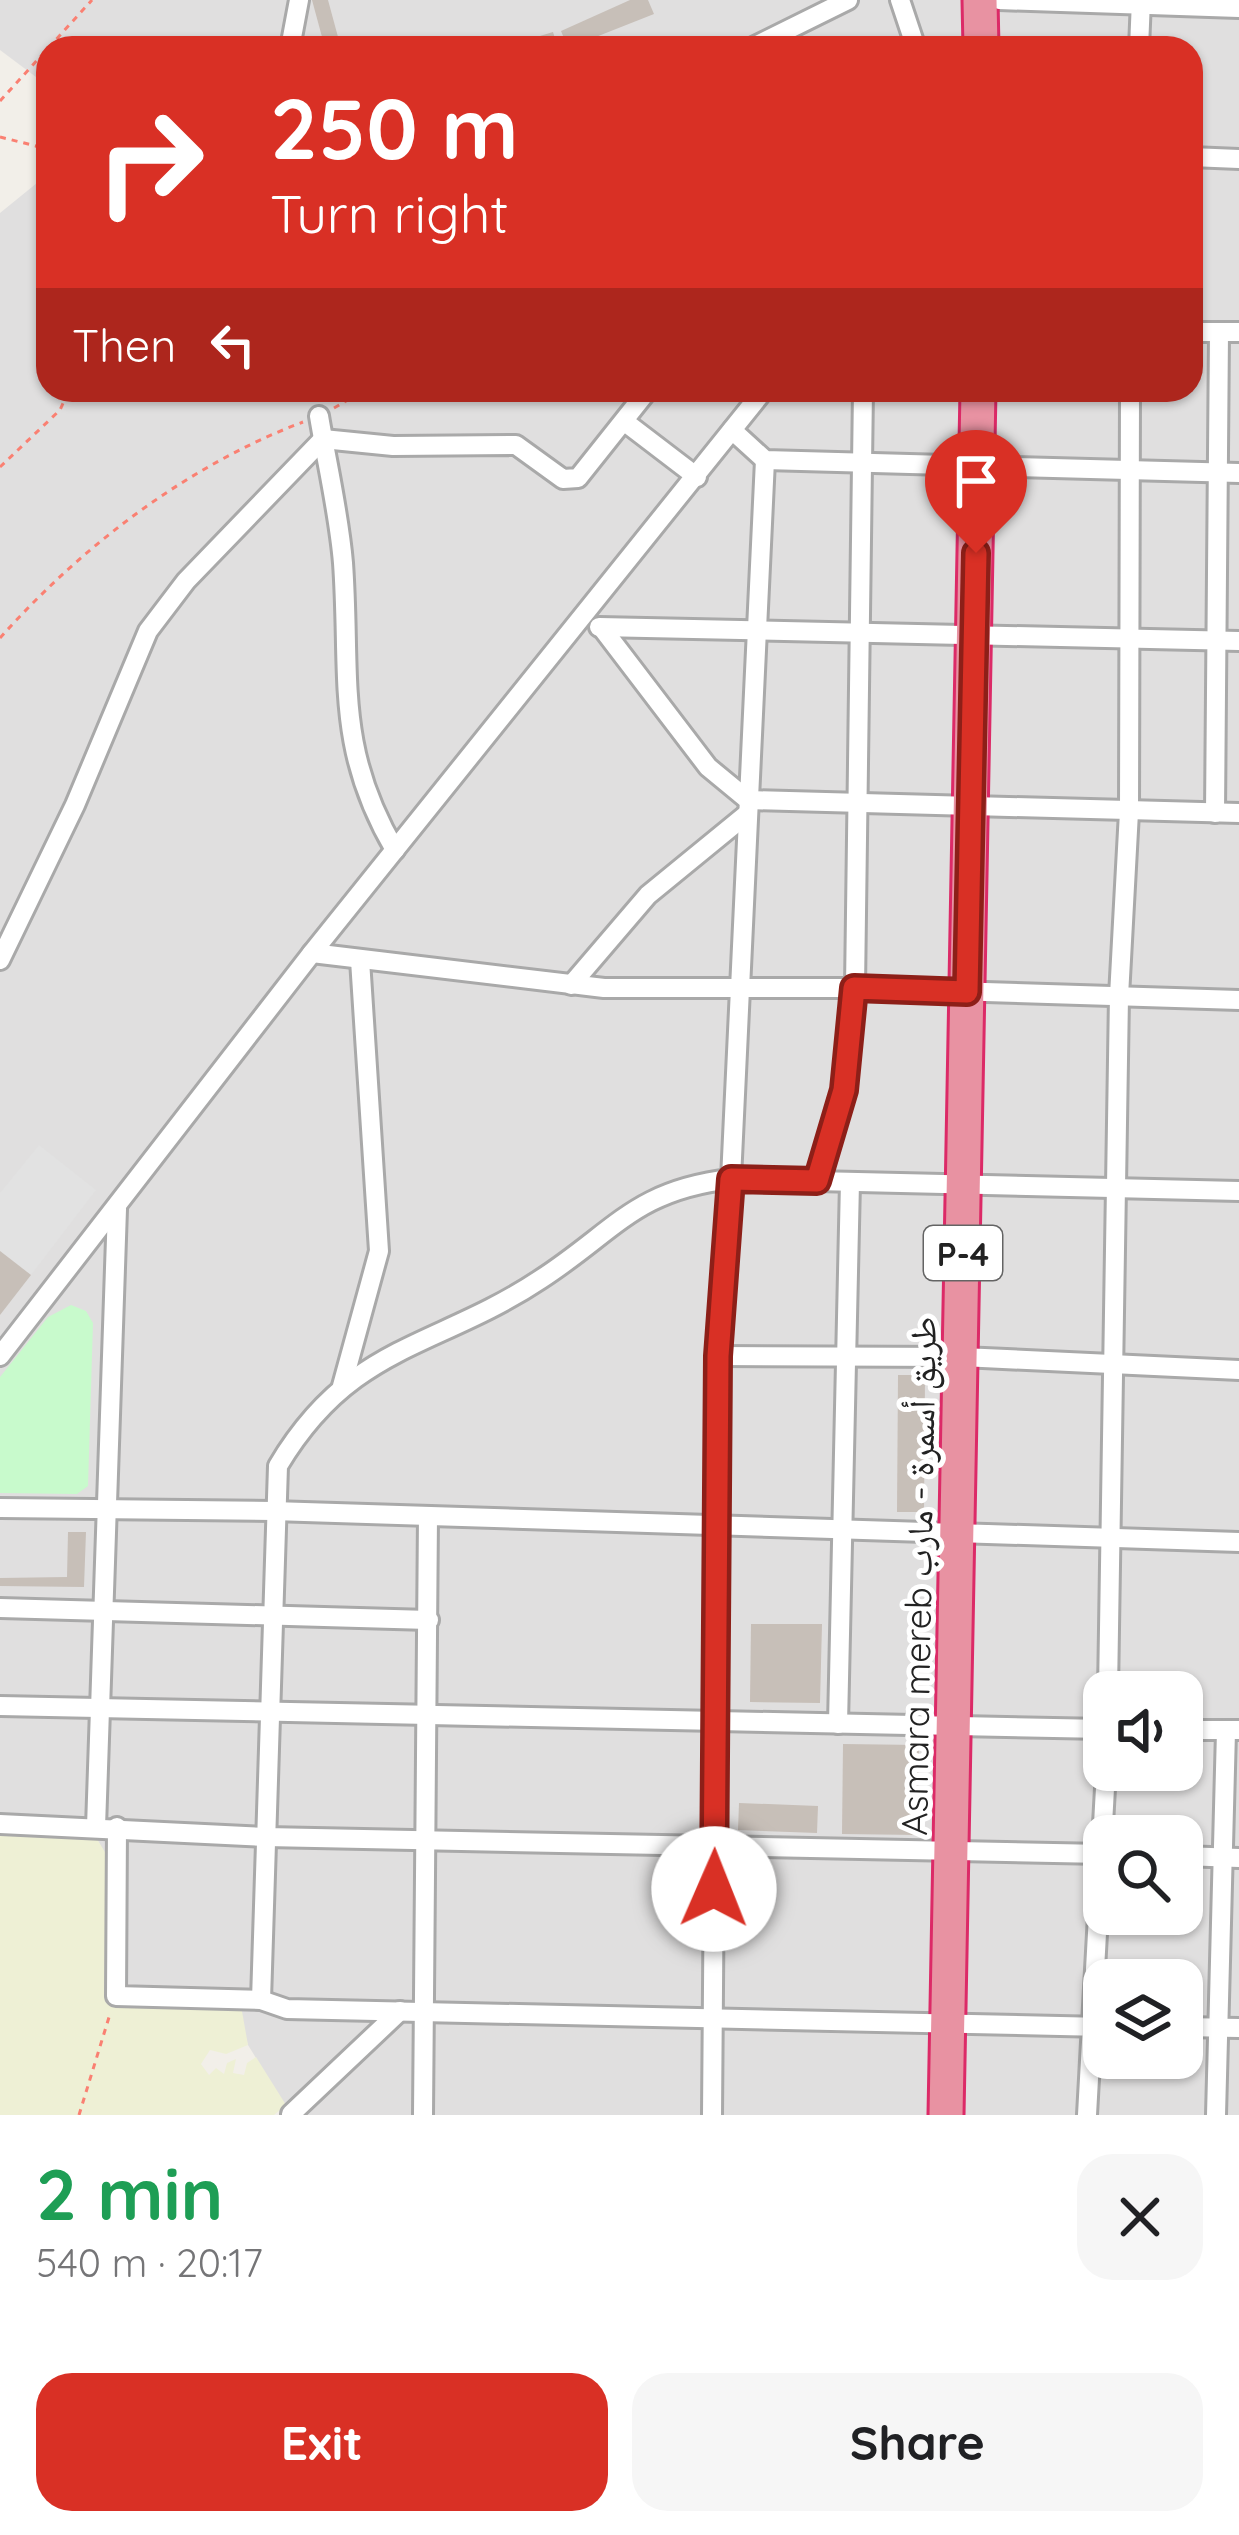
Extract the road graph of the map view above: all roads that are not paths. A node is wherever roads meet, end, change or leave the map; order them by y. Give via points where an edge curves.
1 (298, 0) edge
2 (848, 0) edge
3 (900, 0) edge
4 (980, 0) edge
5 (998, 0) edge
6 (1141, 3) edge
7 (1239, 8) edge
8 (292, 36) edge
9 (775, 36) edge
10 (912, 36) edge
11 (981, 36) edge
12 (1140, 36) edge
13 (1203, 158) edge
14 (1239, 159) edge
15 (1229, 332) edge
16 (639, 402) edge
17 (754, 402) edge
18 (863, 402) edge
19 (978, 402) edge
20 (1130, 402) edge
21 (319, 416) road end
22 (625, 422) junction
23 (732, 430) junction
24 (323, 439) junction
25 (765, 460) junction
26 (863, 464) junction
27 (978, 467) junction
28 (1128, 471) junction
29 (1229, 472) edge
30 (697, 477) junction
31 (577, 625) junction
32 (602, 628) junction
33 (755, 632) junction
34 (859, 635) junction
35 (974, 638) junction
36 (1130, 638) junction
37 (1229, 640) edge
38 (854, 803) junction
39 (971, 806) junction
40 (747, 807) junction
41 (1130, 812) junction
42 (1215, 813) junction
43 (1239, 813) edge
44 (395, 850) junction
45 (312, 953) junction
46 (360, 959) junction
47 (0, 960) edge
48 (571, 985) junction
49 (740, 986) junction
50 (854, 988) junction
51 (967, 992) junction
52 (1118, 997) junction
53 (1239, 1000) edge
54 (731, 1179) junction
55 (817, 1181) junction
56 (850, 1182) junction
57 (964, 1184) junction
58 (1115, 1188) junction
59 (1239, 1191) edge
60 (117, 1209) junction
61 (0, 1356) edge
62 (718, 1356) junction
63 (846, 1357) junction
64 (962, 1357) junction
65 (1113, 1364) junction
66 (1239, 1370) edge
67 (342, 1386) junction
68 (103, 1507) junction
69 (0, 1508) edge
70 (273, 1511) junction
71 (428, 1516) junction
72 (718, 1527) junction
73 (844, 1530) junction
74 (958, 1532) junction
75 (1109, 1538) junction
76 (1239, 1542) edge
77 (0, 1608) edge
78 (102, 1610) junction
79 (274, 1615) junction
80 (428, 1620) junction
81 (1108, 1671) edge
82 (0, 1706) edge
83 (100, 1708) junction
84 (269, 1713) junction
85 (427, 1718) junction
86 (718, 1722) junction
87 (838, 1724) junction
88 (956, 1726) junction
89 (1083, 1729) edge
90 (1232, 1730) edge
91 (0, 1824) edge
92 (96, 1827) junction
93 (117, 1827) junction
94 (266, 1837) junction
95 (425, 1841) junction
96 (714, 1846) junction
97 (951, 1850) junction
98 (1083, 1853) edge
99 (1230, 1857) edge
100 (261, 2000) junction
101 (424, 2009) junction
102 (400, 2011) junction
103 (712, 2016) junction
104 (946, 2025) junction
105 (1083, 2027) edge
106 (1231, 2028) edge
107 (1092, 2079) edge
108 (291, 2114) edge
109 (423, 2115) edge
110 (712, 2115) edge
111 (946, 2115) edge
112 (1087, 2115) edge
113 (1216, 2115) edge

1 - 8 street
2 - 9 street
3 - 10 street
4 - 11 highway
5 - 6 street
6 - 7 street
6 - 12 street
13 - 14 street
15 - 29 street
16 - 22 street
17 - 23 street
18 - 26 street
19 - 27 highway, Asmara mereb طريق أسمرة - مارب / P-4
20 - 28 street
21 - 24 street
22 - 24 street via 591,468 563,479 516,445
22 - 30 street
23 - 25 street
23 - 30 street
24 - 44 street via 343,560 351,743
24 - 47 street via 185,581 148,631
25 - 26 street
25 - 33 street
26 - 27 street
26 - 34 street
27 - 28 street
27 - 35 highway, Asmara mereb طريق أسمرة - مارب / P-4
28 - 29 street
28 - 36 street
29 - 37 street
30 - 31 street
31 - 32 street
31 - 44 street
32 - 33 street
32 - 40 street
33 - 34 street
33 - 40 street
34 - 35 street
34 - 38 street
35 - 36 street
35 - 39 highway, Asmara mereb طريق أسمرة - مارب / P-4
36 - 37 street
36 - 41 street
37 - 42 street
38 - 39 street
38 - 40 street
38 - 50 street
39 - 41 street
39 - 51 highway, Asmara mereb طريق أسمرة - مارب / P-4
40 - 48 street via 648,895
40 - 49 street
41 - 42 street
41 - 52 street
42 - 43 street
44 - 45 street
45 - 46 street
45 - 60 street
46 - 48 street
46 - 67 street via 379,1251
48 - 49 street
49 - 50 street
49 - 54 street
50 - 51 street
50 - 55 street via 844,1090
51 - 52 street
51 - 57 highway, Asmara mereb طريق أسمرة - مارب / P-4
52 - 53 street
52 - 58 street
54 - 55 street
54 - 62 street
54 - 67 street via 656,1195 541,1280 409,1343
55 - 56 street
56 - 57 street
56 - 63 street
57 - 58 street
57 - 64 highway, Asmara mereb طريق أسمرة - مارب / P-4
58 - 59 street
58 - 65 street
60 - 61 street
60 - 68 street
62 - 63 street
62 - 72 street
63 - 64 street
63 - 73 street
64 - 65 street
64 - 74 highway, Asmara mereb طريق أسمرة - مارب / P-4
65 - 66 street
65 - 75 street
67 - 70 street via 301,1427 278,1466
68 - 69 street
68 - 70 street
68 - 78 street
70 - 71 street
70 - 79 street
71 - 72 street
71 - 80 street
72 - 73 street
72 - 86 street
73 - 74 street
73 - 87 street
74 - 75 street
74 - 88 highway, Asmara mereb طريق أسمرة - مارب / P-4
75 - 76 street
75 - 81 street
77 - 78 street
78 - 79 street
78 - 83 street
79 - 80 street
79 - 84 street
80 - 85 street
82 - 83 street
83 - 84 street
83 - 92 street
84 - 85 street
84 - 94 street
85 - 86 street
85 - 95 street
86 - 87 street
86 - 96 street
87 - 88 street
88 - 89 street
88 - 97 highway, Asmara mereb طريق أسمرة - مارب / P-4
90 - 99 street
91 - 92 street
92 - 93 street
93 - 94 street
93 - 100 street via 116,1996
94 - 95 street
94 - 100 street
95 - 96 street
95 - 101 street
96 - 97 street
96 - 103 street
97 - 98 street
97 - 104 highway, Asmara mereb طريق أسمرة - مارب / P-4
99 - 106 street
100 - 102 street via 287,2009
101 - 102 street
101 - 103 street
101 - 109 street
102 - 108 street
103 - 104 street
103 - 110 street
104 - 105 street
104 - 111 highway, Asmara mereb طريق أسمرة - مارب / P-4
106 - 113 street
107 - 112 street

